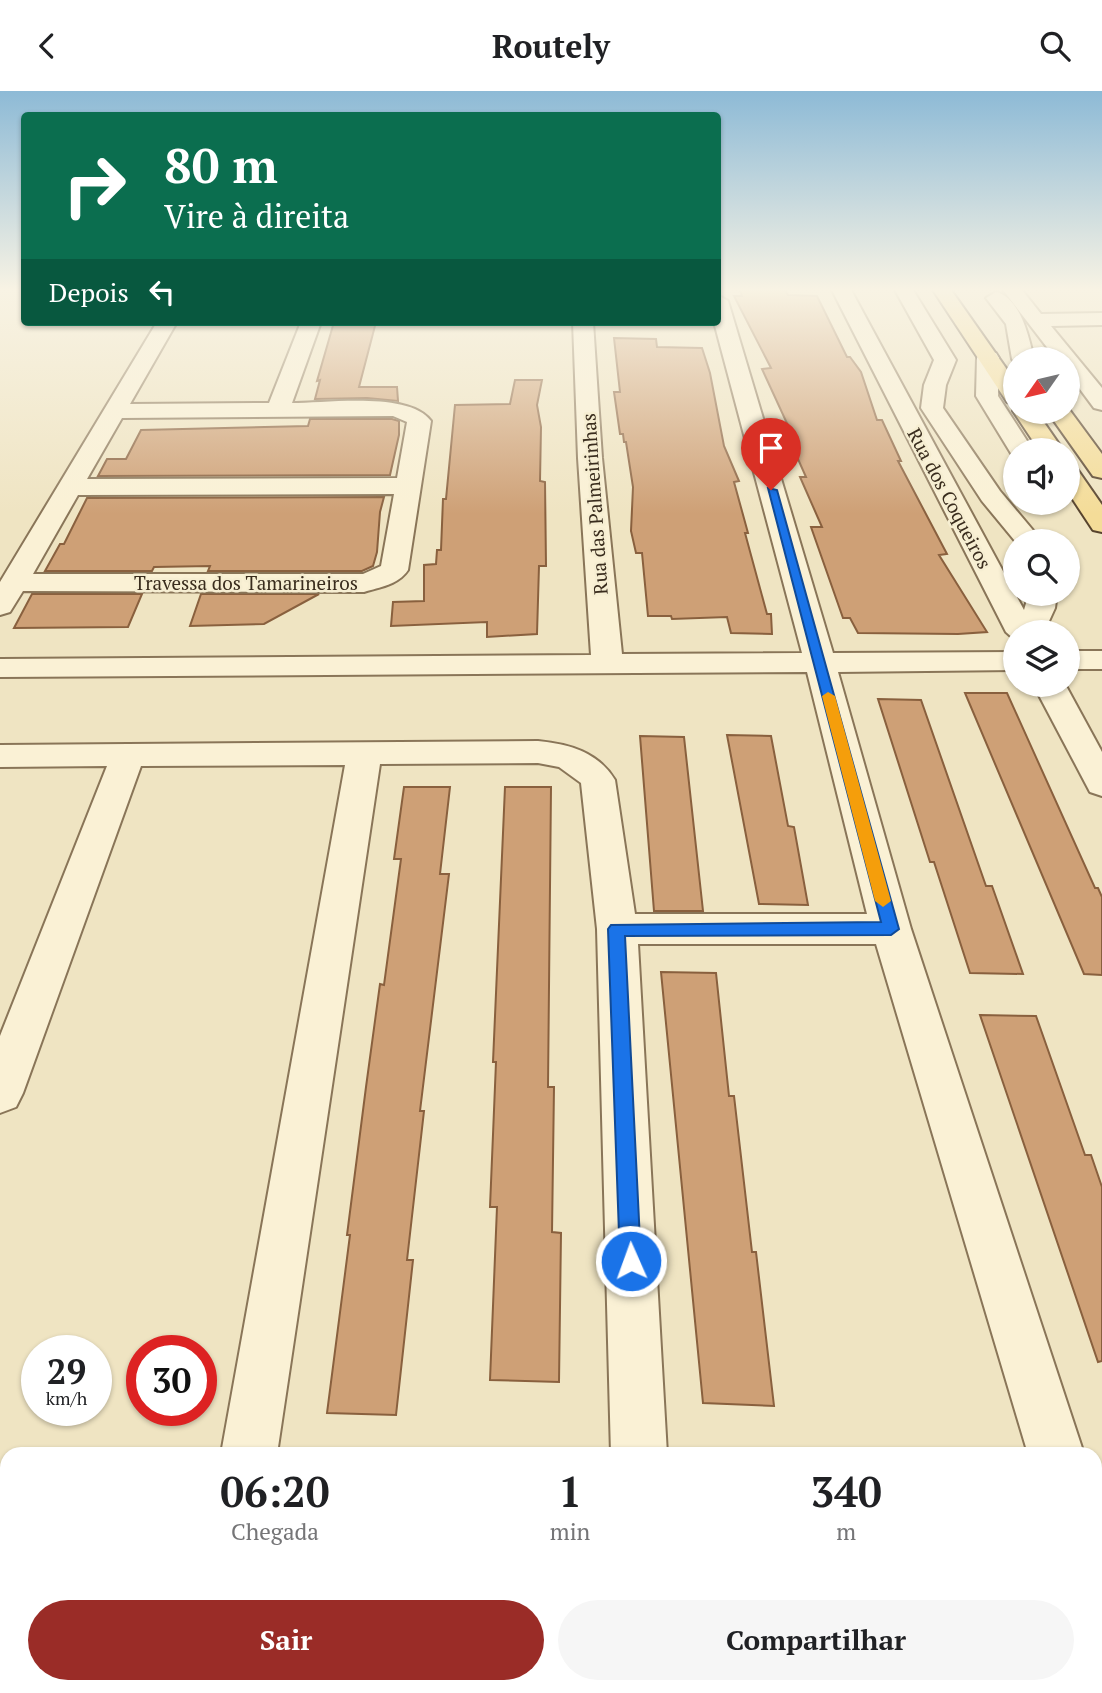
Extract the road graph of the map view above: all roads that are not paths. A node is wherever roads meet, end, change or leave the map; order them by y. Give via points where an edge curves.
1 (142, 365) edge
2 (295, 365) edge
3 (586, 365) edge
4 (735, 365) edge
5 (880, 365) edge
6 (943, 365) edge
7 (988, 365) edge
8 (993, 365) edge
9 (1083, 369) edge
10 (1003, 380) edge
11 (1102, 403) edge
12 (278, 410) junction
13 (115, 411) junction
14 (1068, 424) edge
15 (1013, 438) edge
16 (1102, 471) edge
17 (409, 486) junction
18 (72, 487) junction
19 (1080, 492) edge
20 (1080, 504) edge
21 (1102, 524) edge
22 (1019, 529) edge
23 (14, 582) junction
24 (0, 606) edge
25 (1015, 620) edge
26 (1102, 639) edge
27 (1080, 640) edge
28 (1003, 641) edge
29 (0, 646) edge
30 (817, 653) junction
31 (605, 654) junction
32 (1080, 660) edge
33 (1102, 660) edge
34 (1003, 661) edge
35 (0, 668) edge
36 (1056, 697) edge
37 (128, 755) junction
38 (364, 755) junction
39 (0, 756) edge
40 (1102, 784) edge
41 (617, 929) junction
42 (891, 929) junction
43 (0, 1093) edge
44 (250, 1447) edge
45 (639, 1447) edge
46 (1054, 1447) edge

1 - 13 street
2 - 12 street
3 - 31 street, Rua das Palmeirinhas
4 - 30 street
5 - 25 street, Rua dos Coqueiros
6 - 22 street via 932,408
7 - 15 street via 987,396
8 - 10 main road
9 - 11 street
12 - 13 street, Travessa dos Tamarineiros
12 - 17 street, Travessa dos Tamarineiros via 395,409 413,415 419,421
13 - 18 street
14 - 16 main road
17 - 18 street
17 - 23 street, Travessa dos Tamarineiros via 394,570 364,583
18 - 23 street
19 - 21 main road
20 - 21 street
23 - 24 street
26 - 27 street
28 - 30 street
29 - 31 street
30 - 31 street
30 - 34 street
30 - 42 street
31 - 35 street
32 - 33 street
36 - 40 street
37 - 38 street
37 - 39 street
37 - 43 street
38 - 41 street via 538,752 580,763 598,780
38 - 44 street
41 - 42 street
41 - 45 street
42 - 46 street

